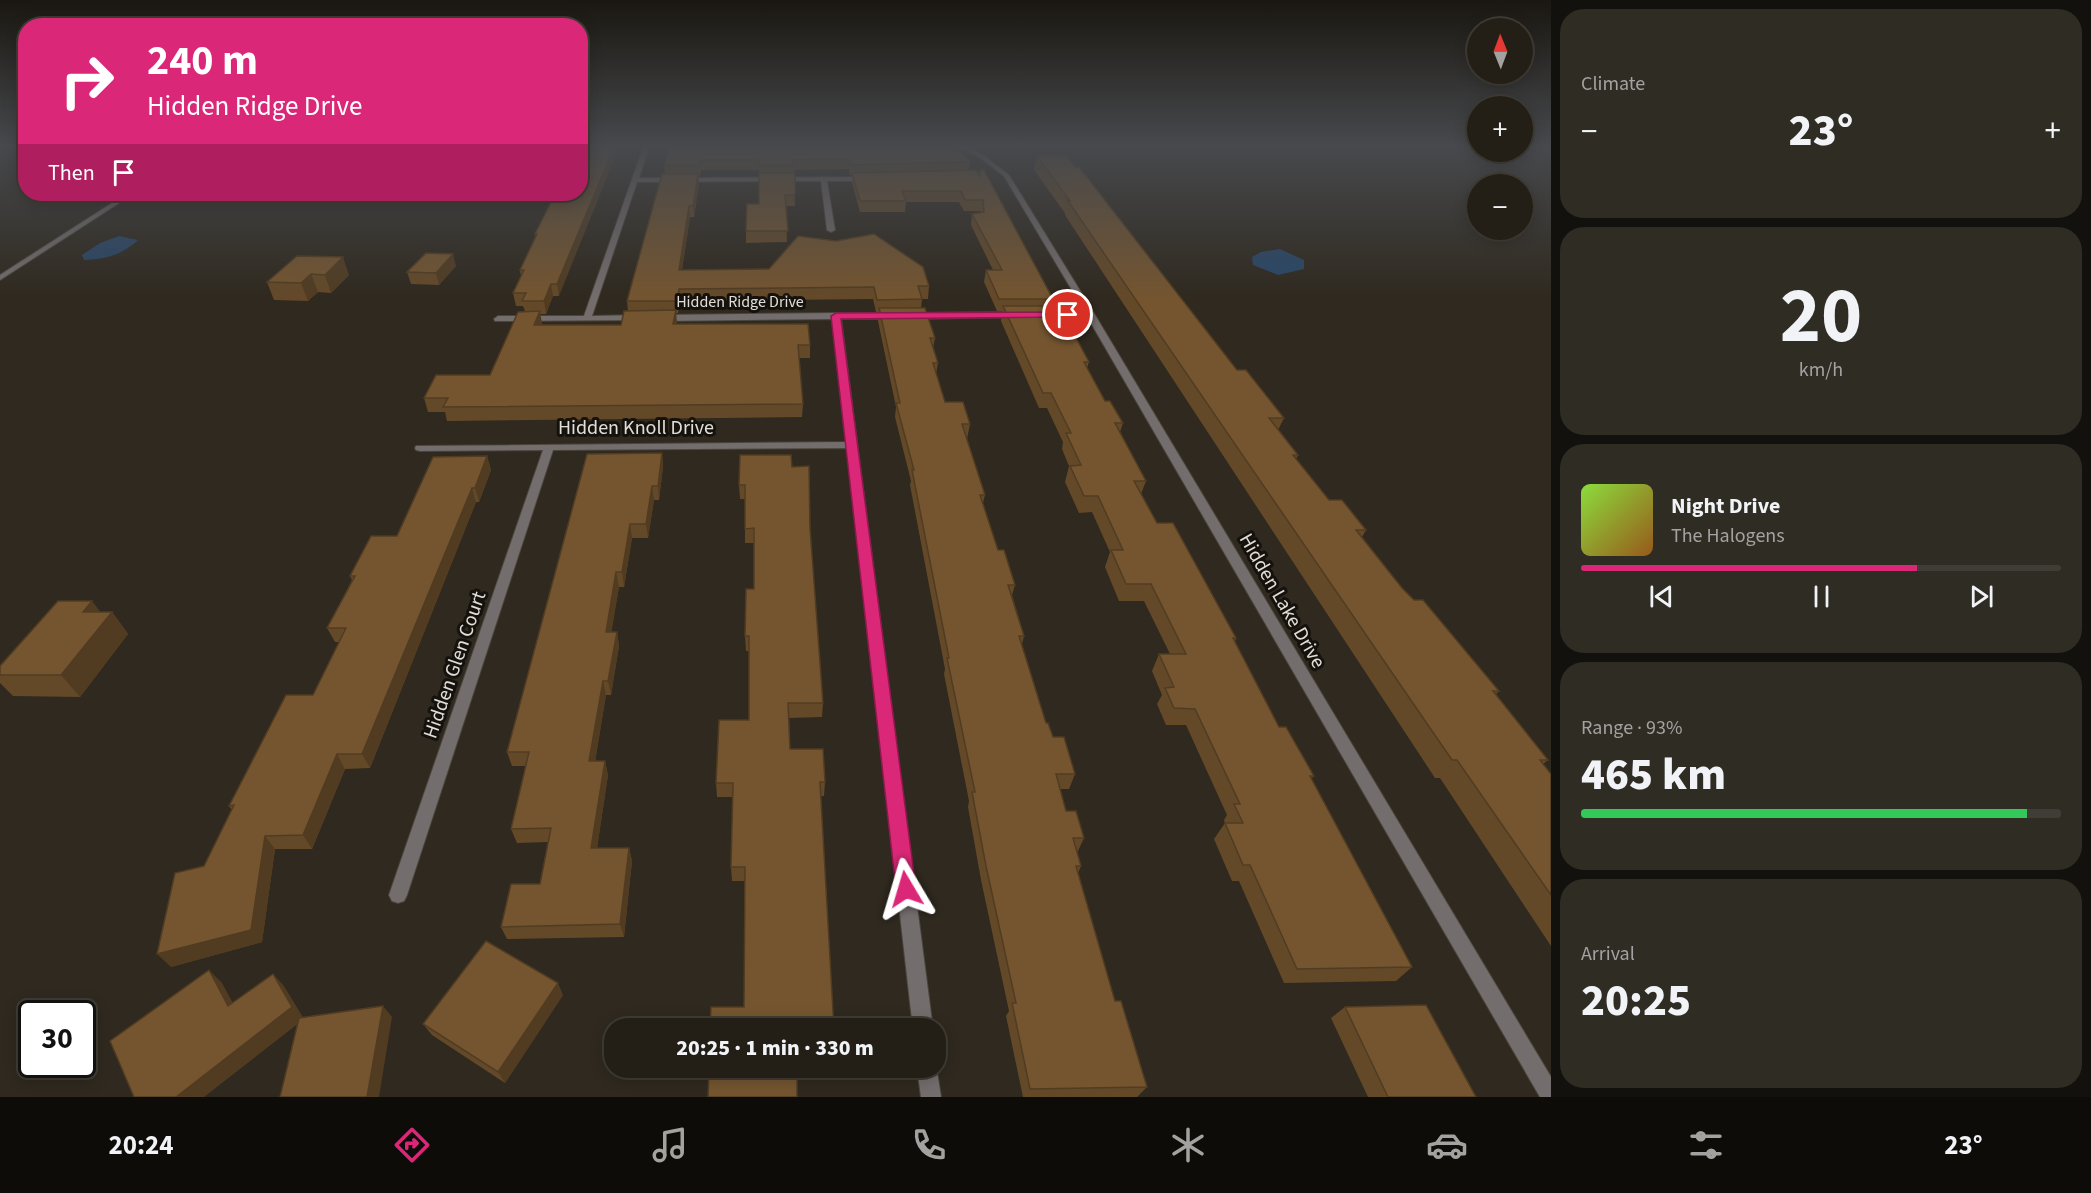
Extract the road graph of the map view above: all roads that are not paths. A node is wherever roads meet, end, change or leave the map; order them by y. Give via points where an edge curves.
1 (629, 196) edge
2 (826, 196) edge
3 (1013, 196) edge
4 (119, 201) edge
5 (831, 230) dead end
6 (0, 278) edge
7 (1021, 315) edge
8 (1044, 315) edge
9 (1091, 315) junction
10 (836, 316) junction
11 (587, 318) junction
12 (498, 319) dead end
13 (852, 445) junction
14 (420, 447) dead end
15 (549, 447) junction
16 (398, 895) dead end
17 (921, 1018) edge
18 (928, 1078) edge
19 (1551, 1096) edge
20 (931, 1097) edge

1 - 11 street
2 - 5 street
3 - 9 street, Hidden Lake Drive
4 - 6 street
7 - 10 street, Hidden Ridge Drive
8 - 9 street
9 - 19 street, Hidden Lake Drive
10 - 11 street, Hidden Ridge Drive
10 - 13 street
11 - 12 street, Hidden Ridge Drive
13 - 15 street, Hidden Knoll Drive
13 - 17 street
14 - 15 street, Hidden Knoll Drive
15 - 16 street, Hidden Glen Court
18 - 20 street

